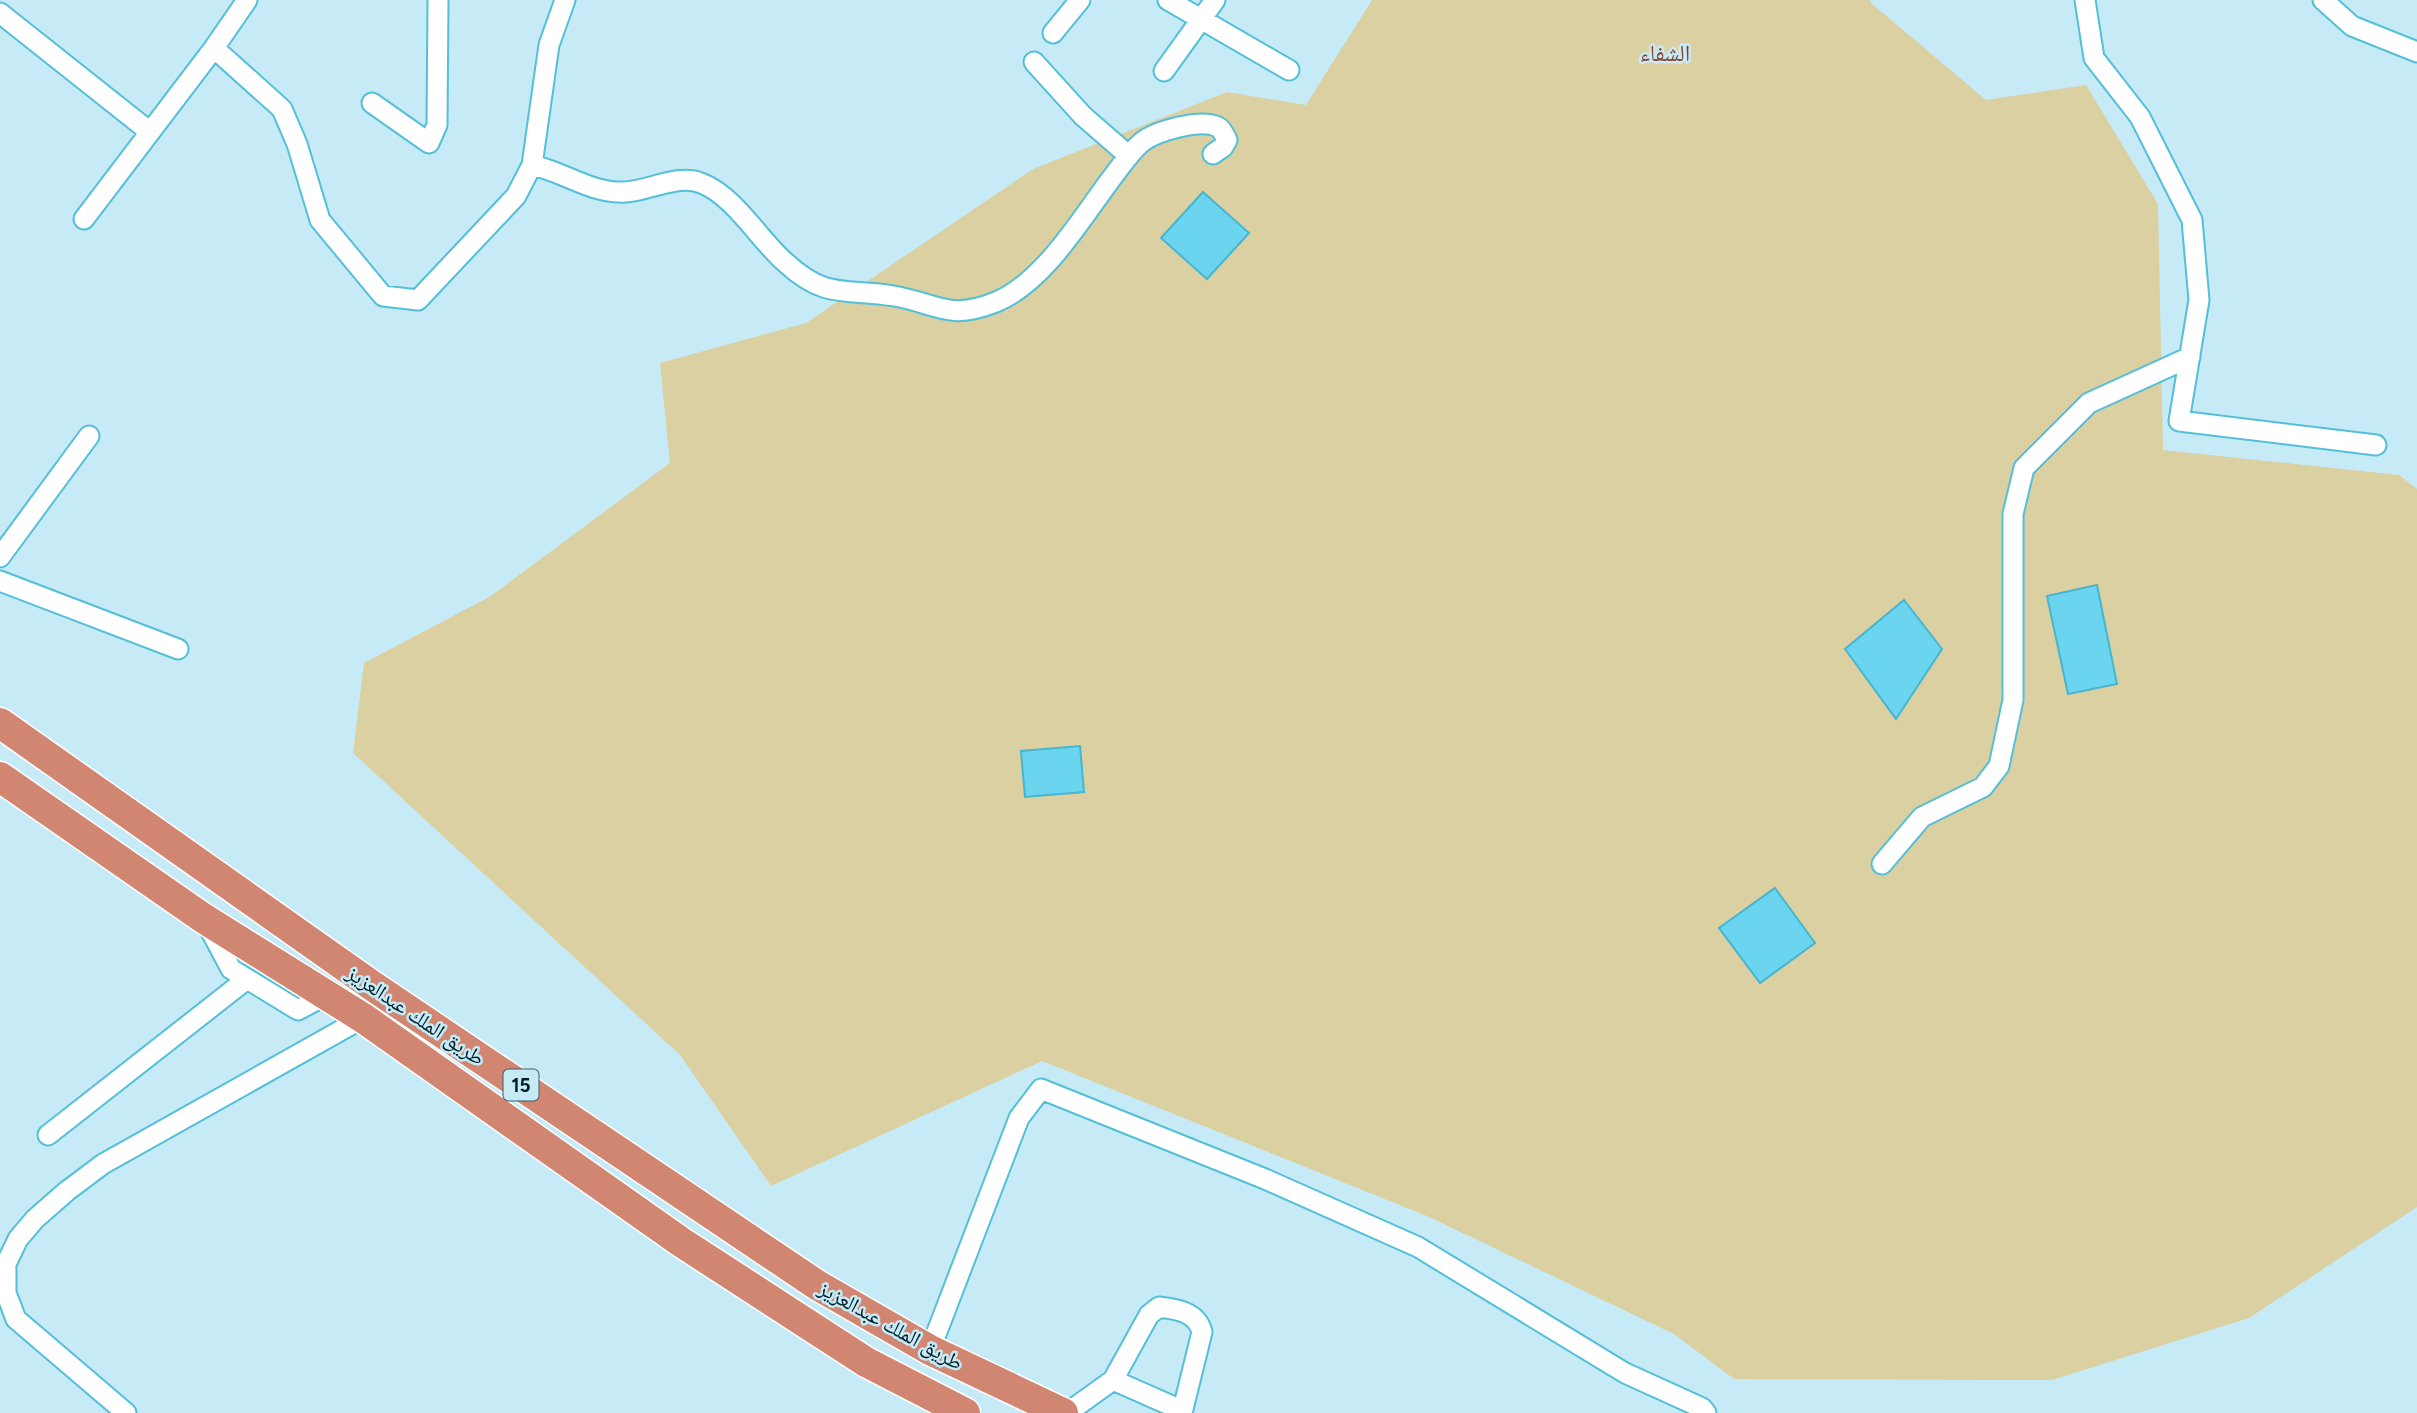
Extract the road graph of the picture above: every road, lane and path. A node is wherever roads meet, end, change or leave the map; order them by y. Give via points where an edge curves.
1 (247, 0) edge
2 (438, 0) edge
3 (565, 0) edge
4 (1080, 0) edge
5 (1167, 0) edge
6 (1215, 0) edge
7 (2085, 0) edge
8 (2323, 0) edge
9 (0, 13) edge
10 (1200, 19) junction
11 (1053, 33) dead end
12 (214, 48) junction
13 (2417, 52) edge
14 (1034, 62) dead end
15 (1289, 70) dead end
16 (1164, 71) dead end
17 (372, 103) dead end
18 (150, 132) junction
19 (1213, 154) dead end
20 (1129, 156) junction
21 (532, 165) junction
22 (84, 219) dead end
23 (2190, 357) junction
24 (89, 436) dead end
25 (2376, 445) dead end
26 (0, 557) edge
27 (0, 581) edge
28 (178, 649) dead end
29 (0, 723) edge
30 (0, 777) edge
31 (1882, 864) dead end
32 (203, 918) junction
33 (247, 979) junction
34 (326, 995) junction
35 (363, 1018) junction
36 (48, 1135) dead end
37 (930, 1350) junction
38 (1113, 1380) junction
39 (1182, 1412) edge
40 (127, 1413) edge
41 (964, 1413) edge
42 (1065, 1413) edge
43 (1706, 1413) edge

1 - 12 street
2 - 17 street via 439,105 429,144
3 - 21 street via 550,45
4 - 11 street
5 - 10 street
6 - 10 street
7 - 23 street via 2094,58 2140,117 2192,220 2199,300
8 - 13 street via 2352,26
9 - 18 street
10 - 15 street
10 - 16 street
12 - 18 street
12 - 21 street via 282,109 320,220 383,296 418,300 516,195
14 - 20 street via 1083,116
18 - 22 street
19 - 20 street via 1227,140 1223,131 1205,124 1160,133
20 - 21 street via 1054,255 1020,288 982,307 949,312 894,296 831,291 816,285 785,263 740,214 704,184 680,181 618,192
23 - 25 street via 2179,421
23 - 31 street via 2089,403 2024,468 2013,514 2013,700 1999,766 1983,787 1922,817
24 - 26 street
27 - 28 street
29 - 37 highway, طريق الملك عبدالعزيز / 15 via 374,987 817,1285
30 - 32 highway, طريق الملك عبدالعزيز / 15
32 - 33 street via 231,969
32 - 34 highway, طريق الملك عبدالعزيز / 15
33 - 34 street via 298,1010
33 - 36 street
34 - 35 highway, طريق الملك عبدالعزيز / 15
35 - 40 street via 103,1164 35,1219 18,1239 6,1264 6,1293 16,1319
35 - 41 highway, طريق الملك عبدالعزيز / 15 via 681,1241 866,1362
37 - 42 highway, طريق الملك عبدالعزيز / 15
37 - 43 street via 1019,1118 1041,1089 1265,1179 1418,1247 1625,1373
38 - 39 street
38 - 39 street via 1149,1315 1159,1307 1191,1315 1202,1332
38 - 42 street

